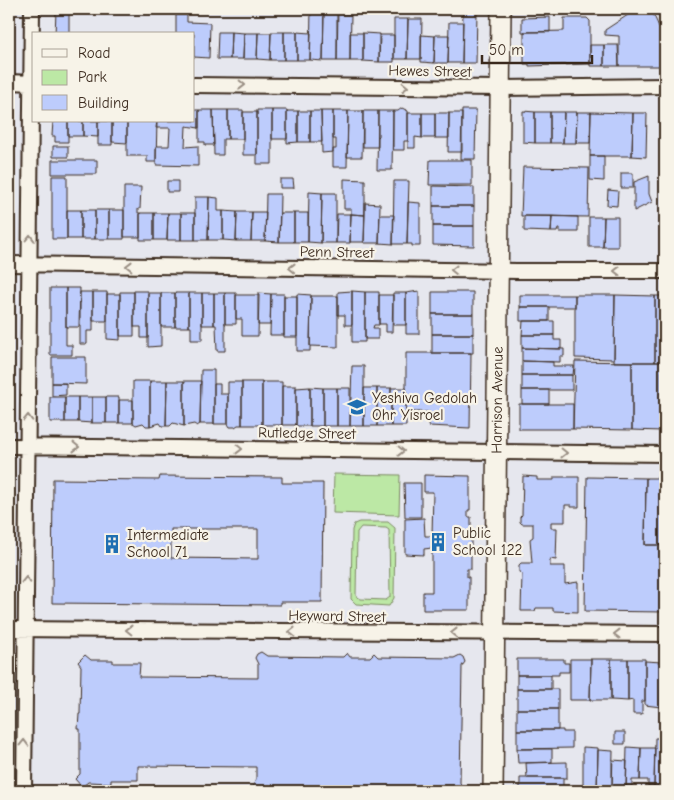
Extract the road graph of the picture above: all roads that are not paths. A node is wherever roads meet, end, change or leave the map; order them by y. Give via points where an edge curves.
1 (32, 9) edge
2 (501, 9) edge
3 (32, 32) edge
4 (9, 82) edge
5 (32, 83) edge
6 (195, 84) edge
7 (665, 86) edge
8 (500, 88) junction
9 (32, 122) edge
10 (9, 264) edge
11 (30, 264) junction
12 (498, 270) junction
13 (665, 271) edge
14 (9, 446) edge
15 (28, 447) junction
16 (496, 452) junction
17 (665, 454) edge
18 (9, 629) edge
19 (25, 629) junction
20 (494, 634) junction
21 (665, 634) edge
22 (24, 791) edge
23 (493, 791) edge

1 - 3 street
2 - 8 street, Harrison Avenue
4 - 5 street
6 -> 8 street, Hewes Street
7 - 8 street, Hewes Street
8 - 12 street, Harrison Avenue
11 -> 9 street
10 - 11 street, Penn Street
12 -> 11 street, Penn Street
15 -> 11 street
13 -> 12 street, Penn Street
12 - 16 street, Harrison Avenue
14 - 15 street, Rutledge Street
15 -> 16 street, Rutledge Street
19 -> 15 street
16 -> 17 street, Rutledge Street
16 - 20 street, Harrison Avenue
18 - 19 street, Heyward Street
20 -> 19 street, Heyward Street
22 -> 19 street
21 -> 20 street, Heyward Street
20 - 23 street, Harrison Avenue

